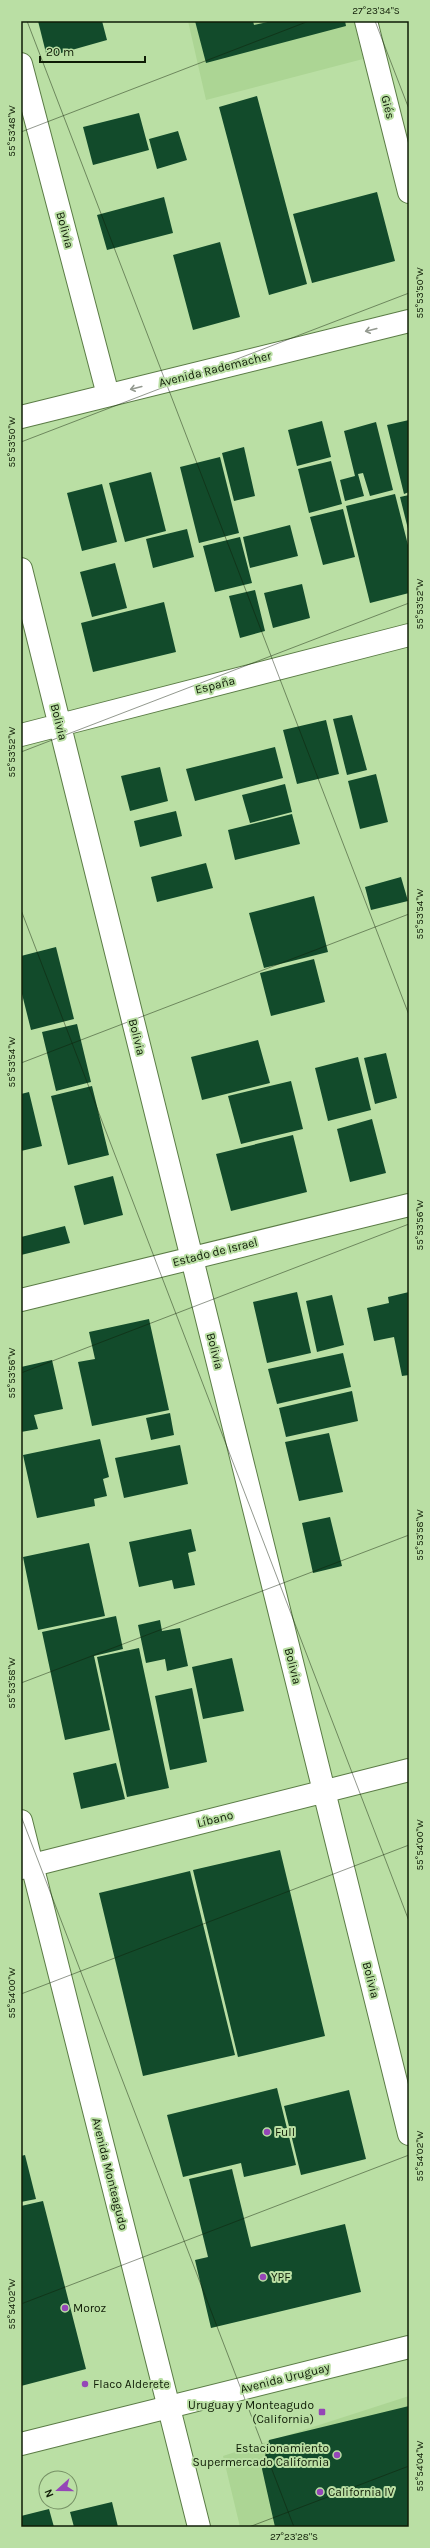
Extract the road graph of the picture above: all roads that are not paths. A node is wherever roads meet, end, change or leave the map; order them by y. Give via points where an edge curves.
1 (366, 21) edge
2 (21, 64) edge
3 (409, 192) edge
4 (409, 321) edge
5 (108, 395) junction
6 (21, 417) edge
7 (21, 569) edge
8 (409, 636) edge
9 (59, 724) junction
10 (21, 734) edge
11 (409, 1205) edge
12 (192, 1258) junction
13 (21, 1300) edge
14 (409, 1770) edge
15 (324, 1792) junction
16 (21, 1820) edge
17 (27, 1866) edge
18 (409, 2134) edge
19 (409, 2347) edge
20 (168, 2407) junction
21 (21, 2444) edge
22 (199, 2527) edge

1 - 3 street, Giés
2 - 5 street, Bolivia
4 -> 5 street, Avenida Rademacher
5 - 6 street, Avenida Rademacher
7 - 9 street, Bolivia
8 - 9 street, España
9 - 10 street, España
9 - 12 street, Bolivia
11 - 12 street, Estado de Israel
12 - 13 street, Estado de Israel
12 - 15 street, Bolivia
14 - 15 street, Líbano
15 - 17 street, Líbano
15 - 18 street, Bolivia
16 - 17 street, Avenida Monteagudo
17 - 20 street, Avenida Monteagudo
19 - 20 street, Avenida Uruguay
20 - 21 street, Avenida Uruguay
20 - 22 street, Avenida Monteagudo

